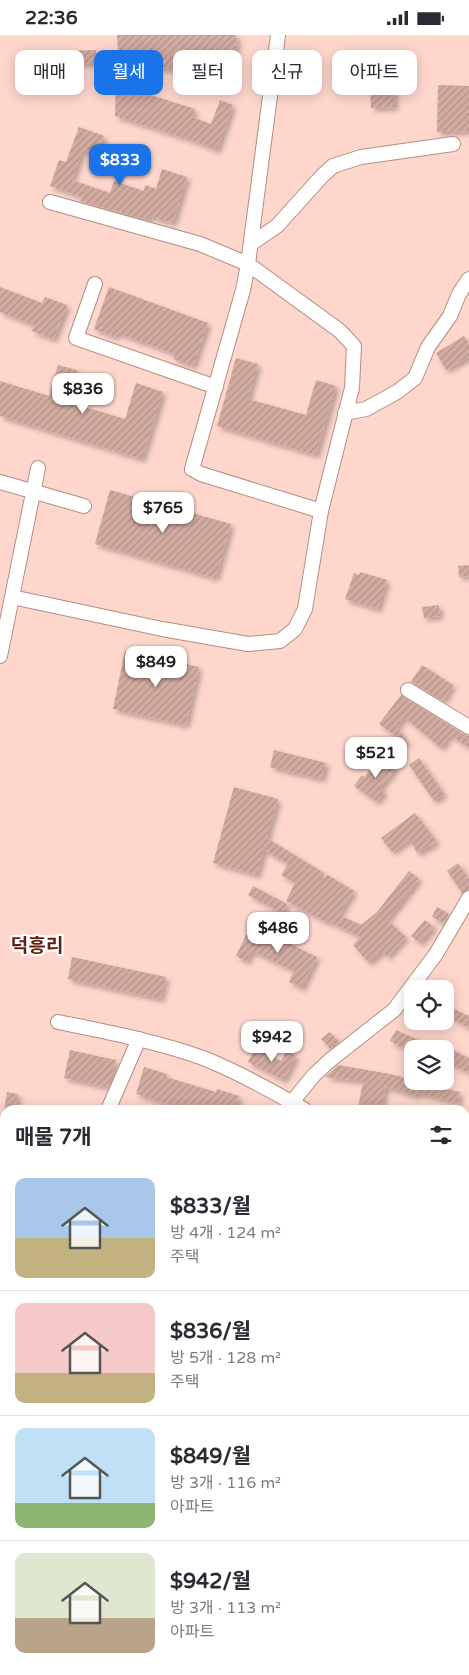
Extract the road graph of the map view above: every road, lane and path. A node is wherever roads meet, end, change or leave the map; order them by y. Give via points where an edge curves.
1 (278, 35) edge
2 (453, 145) dead end
3 (50, 202) dead end
4 (252, 243) junction
5 (248, 264) junction
6 (469, 279) edge
7 (95, 284) dead end
8 (216, 387) junction
9 (345, 413) junction
10 (38, 467) dead end
11 (0, 482) edge
12 (33, 491) junction
13 (84, 506) dead end
14 (321, 511) junction
15 (12, 597) junction
16 (0, 656) edge
17 (408, 690) dead end
18 (469, 727) edge
19 (468, 902) edge
20 (58, 1022) dead end
21 (139, 1039) junction
22 (110, 1105) edge
23 (295, 1105) edge
24 (302, 1105) edge

1 - 4 street
2 - 4 street via 361,157 334,167 277,226
3 - 5 street via 200,244
4 - 5 street
5 - 8 street
5 - 9 street via 340,331 354,345 352,388
6 - 9 street via 450,316 428,347 415,379 366,409
7 - 8 street via 76,338
8 - 14 street via 192,469
9 - 14 street
10 - 12 street
11 - 12 street
12 - 13 street
12 - 15 street
14 - 15 street via 305,609 295,629 280,641 248,644
15 - 16 street
17 - 18 street
19 - 24 street via 436,954 394,1009 314,1075
20 - 21 street
21 - 22 street
21 - 23 street via 203,1059

